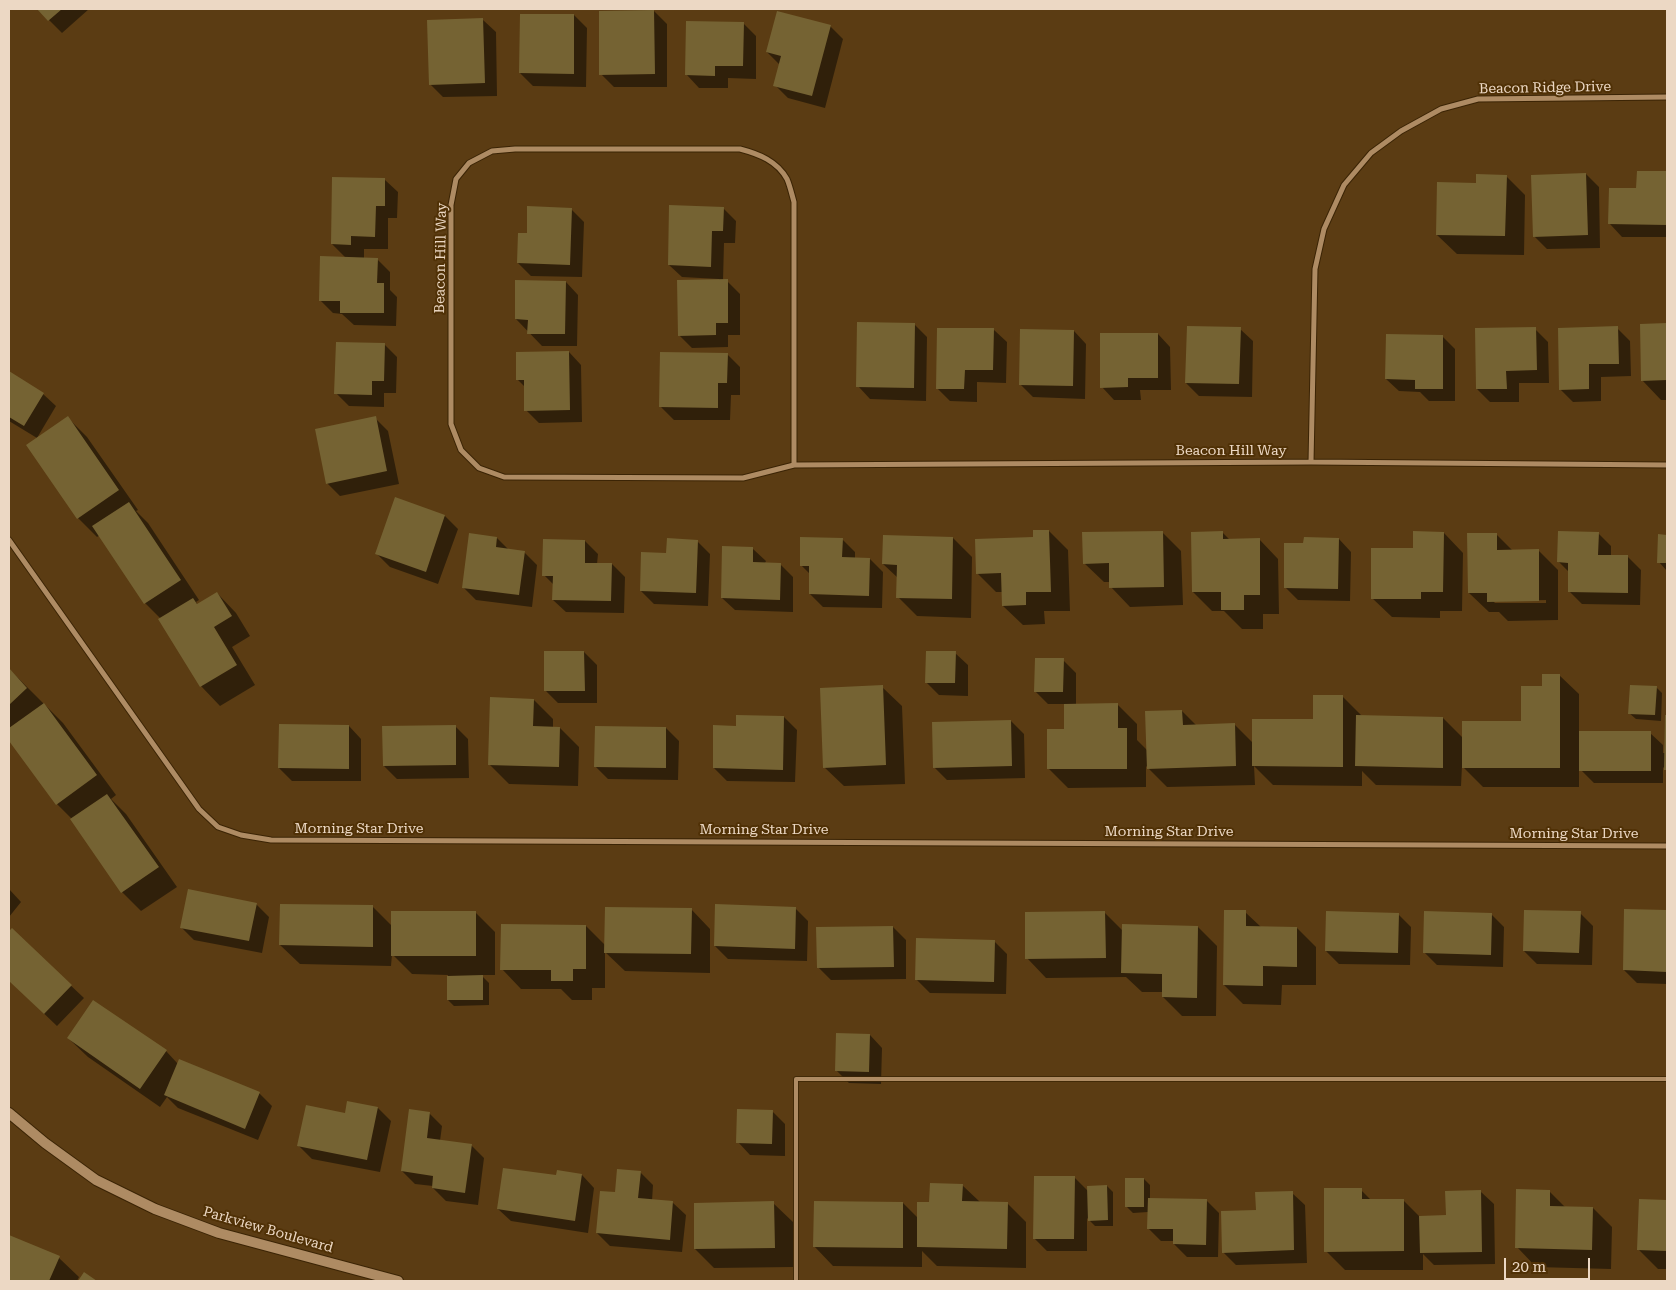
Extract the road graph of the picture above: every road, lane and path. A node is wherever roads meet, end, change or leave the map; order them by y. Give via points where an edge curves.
1 (1667, 97) edge
2 (1311, 462) junction
3 (794, 465) junction
4 (1667, 465) edge
5 (9, 540) edge
6 (1667, 846) edge
7 (1667, 1079) edge
8 (9, 1113) edge
9 (398, 1281) edge
10 (796, 1281) edge

1 - 2 street, Beacon Ridge Drive via 1478,99 1441,109 1401,131 1371,153 1344,185 1324,229 1315,269
2 - 3 street, Beacon Hill Way
2 - 4 street, Beacon Hill Way
3 - 3 street, Beacon Hill Way via 743,478 504,477 479,468 461,450 451,424 451,205 456,179 469,163 492,151 515,149 740,149 760,154 775,165 787,179 794,202
5 - 6 street, Morning Star Drive via 199,809 218,827 241,835 271,840
7 - 10 lane via 796,1079
8 - 9 street, Parkview Boulevard via 96,1180 155,1208 219,1233

